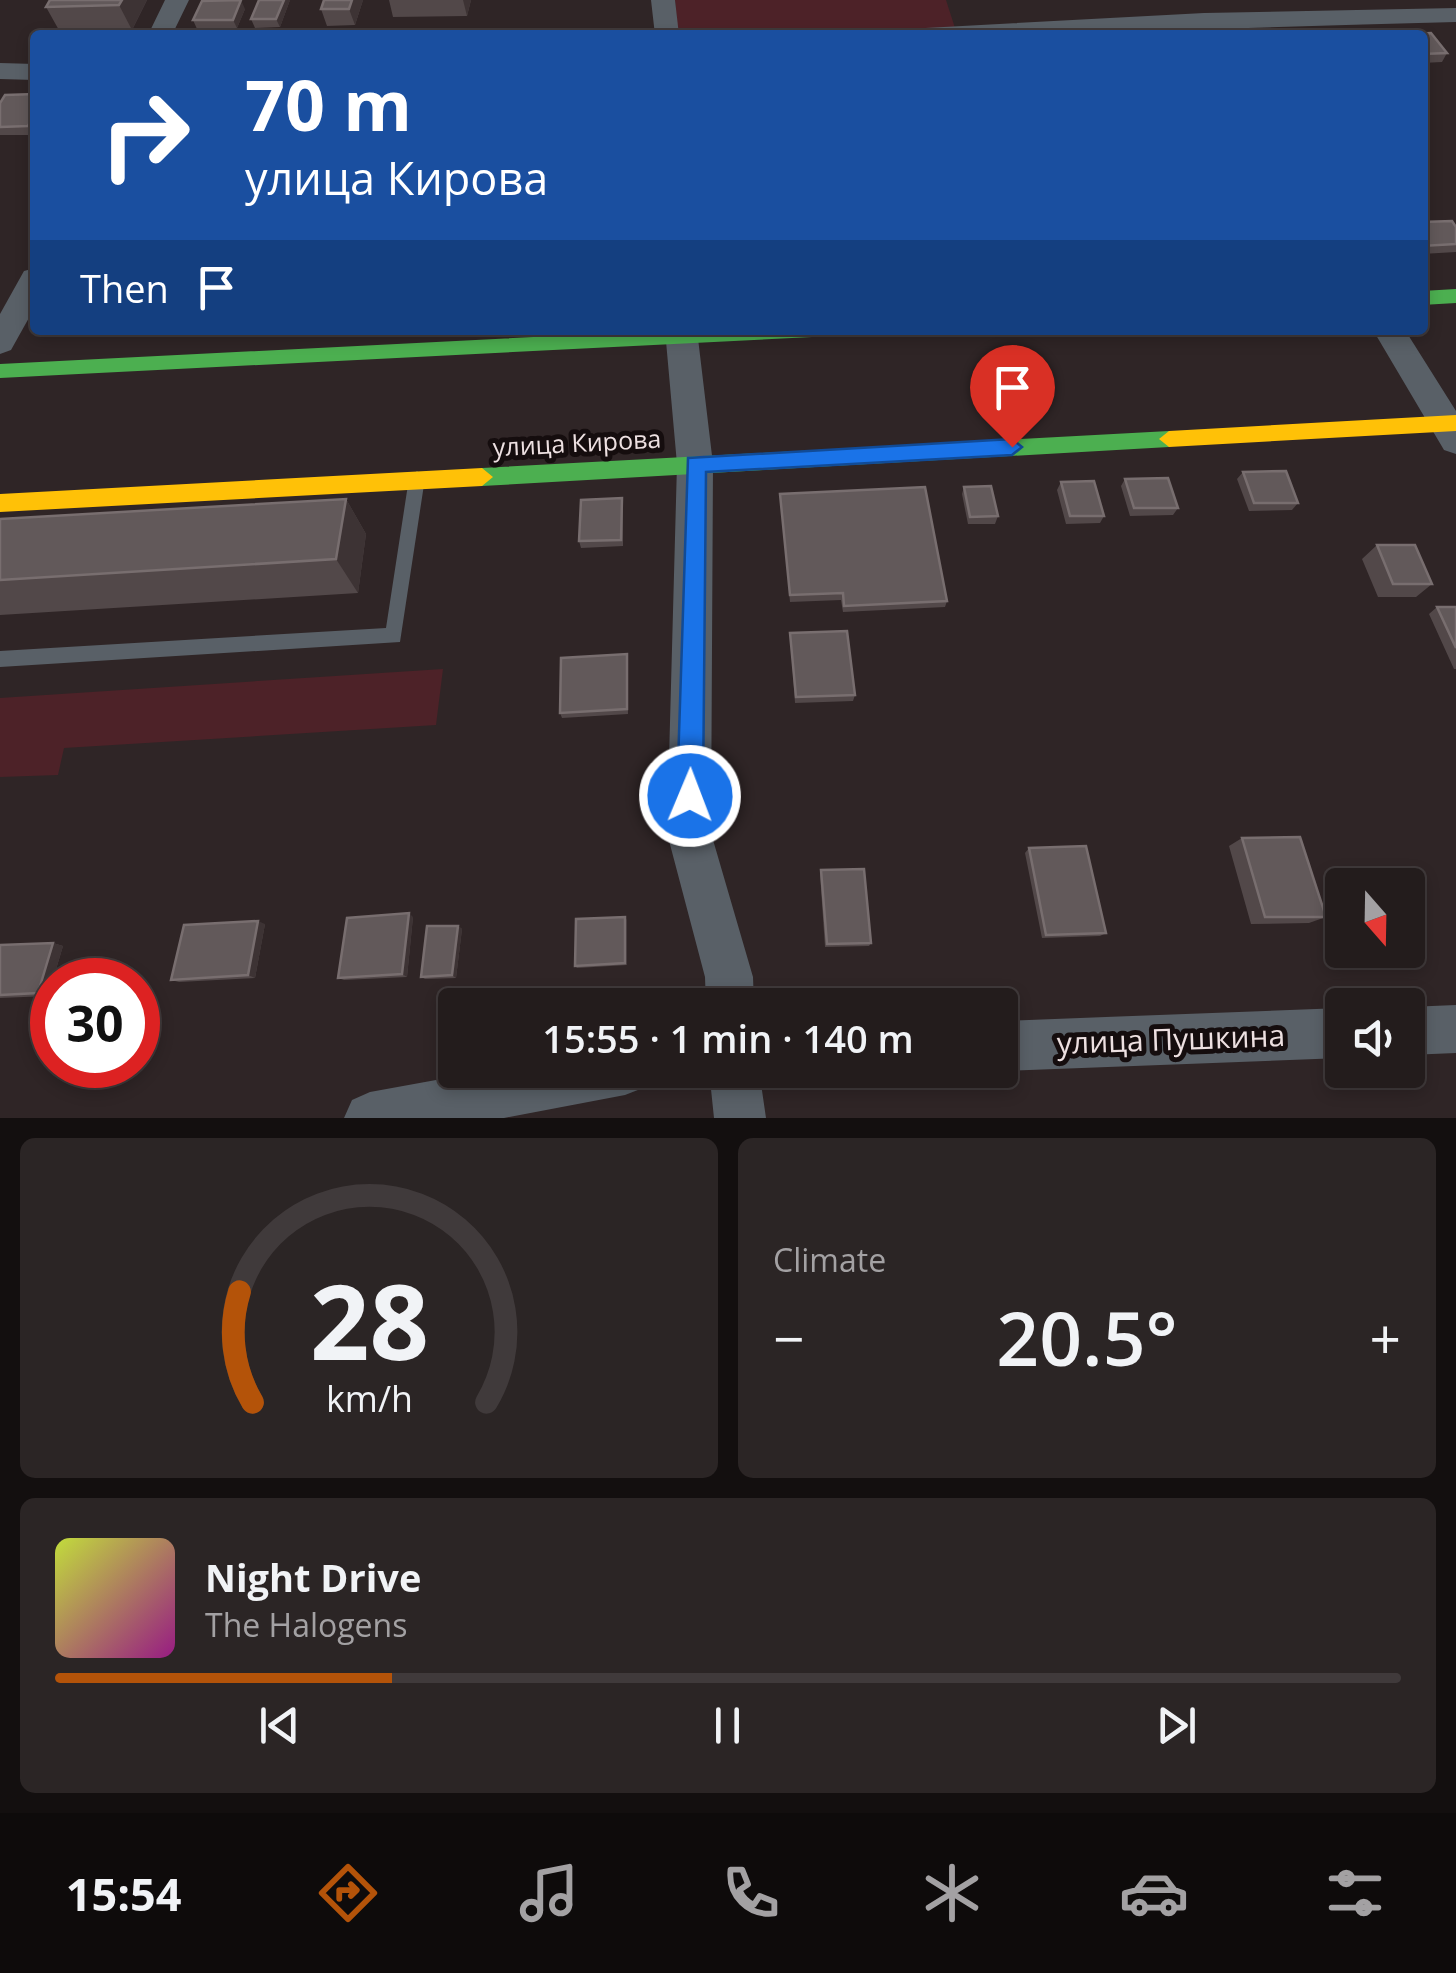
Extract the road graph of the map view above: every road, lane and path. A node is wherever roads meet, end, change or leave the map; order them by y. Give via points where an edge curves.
1 (177, 0) edge
2 (663, 0) edge
3 (1456, 14) edge
4 (1204, 18) edge
5 (162, 30) edge
6 (666, 30) edge
7 (1007, 30) edge
8 (0, 71) edge
9 (30, 72) edge
10 (30, 288) edge
11 (1456, 296) edge
12 (1428, 298) edge
13 (647, 335) edge
14 (682, 335) edge
15 (1391, 335) edge
16 (0, 342) edge
17 (0, 372) edge
18 (1453, 429) edge
19 (696, 464) junction
20 (417, 478) junction
21 (0, 503) edge
22 (0, 659) edge
23 (729, 988) edge
24 (1456, 1029) edge
25 (1425, 1030) edge
26 (1325, 1035) edge
27 (1018, 1045) edge
28 (529, 1088) edge
29 (736, 1088) edge
30 (370, 1118) edge
31 (740, 1118) edge

1 - 5 street
2 - 6 street
3 - 4 street
4 - 7 street
8 - 9 street
10 - 16 street
11 - 12 main road
13 - 17 main road
14 - 19 street
15 - 18 street
18 - 19 main road, улица Кирова
19 - 20 main road, улица Кирова
19 - 23 street via 689,834
20 - 21 main road, улица Кирова
20 - 22 lane via 394,636
24 - 25 street
26 - 27 street, улица Пушкина
28 - 30 street
29 - 31 street

